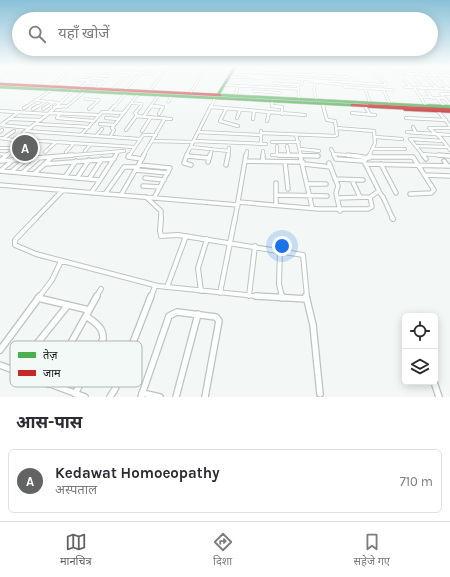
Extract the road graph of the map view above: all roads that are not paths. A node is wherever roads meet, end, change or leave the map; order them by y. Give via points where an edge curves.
1 (224, 85) edge
2 (0, 86) edge
3 (53, 86) edge
4 (83, 86) edge
5 (100, 86) edge
6 (117, 86) edge
7 (129, 86) edge
8 (153, 86) edge
9 (195, 86) edge
10 (231, 86) edge
11 (237, 86) junction
12 (248, 86) joint
13 (298, 86) edge
14 (314, 86) edge
15 (354, 86) edge
16 (420, 86) edge
17 (434, 86) edge
18 (255, 87) junction
19 (262, 87) joint
20 (405, 87) dead end
21 (411, 87) joint
22 (50, 88) junction
23 (274, 88) joint
24 (280, 88) junction
25 (288, 88) joint
26 (365, 88) junction
27 (422, 88) junction
28 (113, 89) junction
29 (299, 89) junction
30 (384, 89) junction
31 (415, 89) dead end
32 (438, 89) junction
33 (450, 89) edge
34 (77, 90) junction
35 (393, 90) dead end
36 (98, 91) junction
37 (149, 91) junction
38 (124, 92) junction
39 (427, 92) dead end
40 (190, 93) junction
41 (138, 94) junction
42 (254, 94) junction
43 (450, 94) edge
44 (159, 95) junction
45 (280, 95) junction
46 (172, 96) junction
47 (216, 96) junction
48 (235, 96) junction
49 (420, 97) junction
50 (432, 98) junction
51 (437, 98) junction
52 (445, 98) junction
53 (85, 99) dead end
54 (93, 99) junction
55 (299, 99) junction
56 (36, 100) junction
57 (316, 100) junction
58 (46, 101) junction
59 (272, 101) junction
60 (54, 102) junction
61 (168, 102) dead end
62 (58, 103) junction
63 (132, 103) junction
64 (370, 103) junction
65 (324, 104) junction
66 (390, 104) junction
67 (450, 104) edge
68 (151, 106) junction
69 (276, 106) junction
70 (365, 106) junction
71 (426, 106) junction
72 (54, 107) junction
73 (211, 107) junction
74 (24, 108) dead end
75 (34, 109) dead end
76 (89, 109) dead end
77 (226, 109) junction
78 (449, 109) edge
79 (43, 110) dead end
80 (240, 110) junction
81 (0, 111) edge
82 (254, 111) junction
83 (438, 111) junction
84 (4, 112) junction
85 (19, 112) junction
86 (109, 112) junction
87 (49, 113) junction
88 (60, 113) junction
89 (124, 113) junction
90 (269, 113) junction
91 (275, 113) junction
92 (352, 113) dead end
93 (81, 114) junction
94 (159, 114) dead end
95 (283, 114) junction
96 (0, 115) edge
97 (100, 115) junction
98 (300, 115) junction
99 (305, 115) dead end
100 (370, 115) junction
101 (375, 115) dead end
102 (136, 116) junction
103 (143, 117) junction
104 (151, 117) junction
105 (106, 118) dead end
106 (165, 118) junction
107 (172, 118) dead end
108 (237, 118) dead end
109 (406, 118) dead end
110 (10, 119) junction
111 (119, 119) junction
112 (252, 119) dead end
113 (284, 119) dead end
114 (41, 120) junction
115 (76, 120) junction
116 (299, 120) dead end
117 (446, 120) junction
118 (94, 121) junction
119 (267, 121) dead end
120 (36, 124) junction
121 (100, 124) dead end
122 (0, 125) edge
123 (114, 125) junction
124 (238, 126) dead end
125 (89, 127) junction
126 (412, 127) dead end
127 (450, 127) edge
128 (31, 128) junction
129 (336, 128) junction
130 (102, 129) dead end
131 (444, 129) junction
132 (126, 130) dead end
133 (14, 131) dead end
134 (142, 131) dead end
135 (26, 132) junction
136 (198, 132) junction
137 (407, 132) dead end
138 (261, 133) junction
139 (416, 133) junction
140 (156, 134) junction
141 (231, 134) junction
142 (436, 134) junction
143 (22, 135) junction
144 (81, 135) junction
145 (296, 135) junction
146 (450, 135) edge
147 (96, 136) junction
148 (110, 137) junction
149 (376, 137) junction
150 (2, 138) edge
151 (140, 139) junction
152 (402, 139) dead end
153 (25, 140) junction
154 (38, 141) junction
155 (152, 141) junction
156 (194, 141) junction
157 (56, 142) junction
158 (229, 142) junction
159 (272, 142) dead end
160 (299, 142) junction
161 (444, 142) junction
162 (21, 143) junction
163 (74, 143) junction
164 (90, 144) junction
165 (261, 144) junction
166 (266, 144) dead end
167 (450, 144) edge
168 (276, 146) dead end
169 (287, 146) dead end
170 (416, 146) junction
171 (134, 147) junction
172 (191, 147) junction
173 (447, 147) junction
174 (0, 148) edge
175 (212, 149) junction
176 (331, 149) dead end
177 (373, 149) junction
178 (405, 149) dead end
179 (300, 150) junction
180 (319, 150) dead end
181 (450, 150) edge
182 (85, 151) dead end
183 (124, 151) dead end
184 (247, 151) dead end
185 (263, 151) dead end
186 (45, 152) dead end
187 (66, 152) dead end
188 (118, 152) junction
189 (0, 154) edge
190 (333, 154) junction
191 (422, 154) junction
192 (8, 155) junction
193 (23, 155) dead end
194 (272, 155) dead end
195 (277, 155) junction
196 (187, 156) junction
197 (289, 156) junction
198 (302, 156) junction
199 (318, 156) dead end
200 (450, 156) edge
201 (52, 157) junction
202 (370, 157) junction
203 (39, 158) junction
204 (114, 158) junction
205 (209, 158) junction
206 (26, 159) junction
207 (102, 159) junction
208 (142, 159) junction
209 (426, 159) dead end
210 (13, 160) junction
211 (89, 160) junction
212 (246, 160) junction
213 (0, 161) edge
214 (76, 161) junction
215 (263, 161) junction
216 (444, 161) dead end
217 (208, 162) dead end
218 (285, 162) junction
219 (303, 163) junction
220 (364, 163) junction
221 (45, 164) junction
222 (381, 164) junction
223 (190, 165) dead end
224 (226, 165) dead end
225 (419, 165) junction
226 (449, 166) edge
227 (138, 168) junction
228 (0, 171) edge
229 (11, 172) junction
230 (168, 173) junction
231 (22, 174) junction
232 (34, 174) junction
233 (425, 175) junction
234 (450, 176) edge
235 (65, 177) junction
236 (77, 178) junction
237 (145, 178) dead end
238 (89, 179) junction
239 (335, 179) junction
240 (100, 180) junction
241 (164, 180) junction
242 (352, 180) junction
243 (363, 180) dead end
244 (276, 183) dead end
245 (308, 184) junction
246 (326, 184) dead end
247 (0, 185) edge
248 (143, 186) dead end
249 (160, 187) junction
250 (288, 189) dead end
251 (63, 190) junction
252 (379, 192) junction
253 (91, 193) junction
254 (396, 193) dead end
255 (105, 194) junction
256 (410, 194) dead end
257 (121, 195) junction
258 (276, 195) junction
259 (310, 196) junction
260 (327, 196) dead end
261 (146, 197) junction
262 (360, 197) junction
263 (370, 197) junction
264 (154, 198) junction
265 (337, 198) junction
266 (238, 204) junction
267 (276, 205) junction
268 (312, 208) junction
269 (340, 211) junction
270 (393, 218) dead end
271 (186, 236) junction
272 (207, 239) junction
273 (231, 243) junction
274 (255, 246) junction
275 (280, 250) junction
276 (60, 261) junction
277 (155, 286) junction
278 (166, 287) junction
279 (101, 289) dead end
280 (201, 292) junction
281 (220, 293) junction
282 (249, 296) junction
283 (38, 298) junction
284 (282, 298) junction
285 (307, 299) junction
286 (68, 305) junction
287 (87, 313) junction
288 (198, 314) junction
289 (39, 341) edge
290 (72, 341) edge
291 (102, 341) edge
292 (134, 341) edge
293 (0, 350) edge
294 (0, 366) edge
295 (10, 369) edge
296 (435, 385) edge
297 (56, 387) edge
298 (79, 387) edge
299 (116, 387) edge
300 (75, 394) junction
301 (320, 394) dead end
302 (141, 395) edge
303 (85, 397) edge
304 (110, 397) edge
305 (160, 397) edge
306 (176, 397) edge
307 (205, 397) edge
308 (439, 397) edge

1 - 47 main road
2 - 22 main road
2 - 34 main road
3 - 22 street
4 - 34 street
5 - 36 street
6 - 28 street
7 - 38 street
8 - 37 street
9 - 40 street
10 - 11 street
11 - 12 street
11 - 48 street
12 - 18 street
13 - 29 street
14 - 57 street
15 - 26 street
16 - 27 street
17 - 32 street
18 - 19 street
18 - 42 street
19 - 23 street
20 - 21 street
21 - 27 street
22 - 34 main road
22 - 34 main road
22 - 56 street
23 - 24 street
24 - 25 street
24 - 45 street
25 - 29 street
26 - 30 street
26 - 64 street
27 - 32 street
28 - 36 main road
28 - 38 main road
29 - 55 street
30 - 35 street
30 - 66 street
31 - 49 street
32 - 33 street
34 - 36 main road
34 - 62 street
34 - 72 street via 66,107
34 - 78 main road
36 - 38 main road
36 - 54 street
37 - 38 main road
37 - 40 main road
38 - 41 main road
38 - 86 street
39 - 50 street
40 - 47 main road
41 - 44 main road
41 - 63 street
42 - 45 main road
42 - 48 main road
43 - 52 street via 440,94
44 - 46 main road
44 - 68 street
45 - 55 main road
46 - 47 main road
46 - 61 street
47 - 48 main road
47 - 59 main road
47 - 73 street
49 - 50 street
49 - 71 street
50 - 51 street
51 - 52 street
51 - 78 street
52 - 67 street
53 - 54 street
54 - 76 street via 99,100
55 - 57 main road
56 - 58 street
56 - 74 street
57 - 64 main road
58 - 60 street
58 - 75 street
59 - 65 main road
59 - 69 street via 272,106
60 - 62 street
60 - 79 street
62 - 72 street
63 - 89 street
63 - 102 street via 142,104 135,113
64 - 66 main road
65 - 70 main road
65 - 129 street via 327,120 335,121
66 - 71 main road
68 - 94 street via 164,107
68 - 103 street
69 - 91 street
69 - 95 street via 282,107
70 - 83 main road
70 - 100 street
71 - 78 main road
72 - 87 street
73 - 77 street
73 - 136 street
77 - 80 street
77 - 124 street via 220,122
78 - 83 main road
80 - 82 street
80 - 108 street
81 - 84 street
82 - 90 street
82 - 112 street
83 - 117 street
84 - 85 street
84 - 96 street
85 - 87 street
85 - 110 street
86 - 89 street
86 - 97 street
87 - 88 street
87 - 114 street
88 - 93 street
88 - 115 street via 57,118
89 - 111 street
90 - 91 street
90 - 119 street
91 - 95 street
92 - 100 street
93 - 97 street
93 - 115 street
95 - 98 street
95 - 113 street
97 - 118 street
98 - 99 street
98 - 116 street
100 - 101 street
102 - 103 street
102 - 132 street
103 - 104 street
104 - 106 street
104 - 134 street
105 - 111 street
106 - 107 street
106 - 140 street
109 - 117 street
110 - 114 street
110 - 122 street
111 - 123 street
114 - 120 street
115 - 118 street
117 - 127 street
118 - 125 street
120 - 125 street
120 - 128 street
121 - 123 street
122 - 128 street
123 - 148 street
125 - 144 street
126 - 139 street
127 - 131 street
128 - 135 street
129 - 145 street via 335,136
129 - 149 street via 374,131
130 - 147 street
131 - 142 street via 429,128
131 - 146 street
133 - 150 street
135 - 143 street
135 - 144 street
136 - 141 street
136 - 156 street
137 - 139 street
138 - 141 street
138 - 145 street
138 - 165 street
139 - 142 street
140 - 151 street via 144,134
140 - 155 street
141 - 158 street
142 - 146 street
142 - 161 street
143 - 150 street via 14,139
143 - 153 street via 29,136
144 - 147 street
145 - 160 street
147 - 148 street
148 - 151 street
149 - 152 street
149 - 177 street
151 - 171 street
153 - 154 street
153 - 162 street
154 - 157 street
154 - 193 street
155 - 156 street
155 - 208 street
156 - 158 street
156 - 172 street
157 - 163 street
157 - 186 street
158 - 165 street
159 - 160 street
160 - 179 street
161 - 167 street
161 - 170 street via 410,139
161 - 173 street
162 - 174 street via 11,148
162 - 192 street
163 - 164 street
163 - 187 street
164 - 171 street
164 - 182 street
165 - 166 street
168 - 195 street
169 - 197 street
170 - 173 street
170 - 191 street
171 - 208 street via 128,158
172 - 175 street
172 - 196 street
173 - 181 street
175 - 205 street
175 - 224 street via 229,149
176 - 190 street
177 - 178 street
177 - 202 street
179 - 180 street
179 - 198 street
183 - 188 street
184 - 212 street
185 - 215 street
188 - 201 street
188 - 204 street
189 - 192 street
190 - 202 street
190 - 220 street via 338,160
191 - 200 street
191 - 209 street
192 - 213 street
194 - 195 street
195 - 197 street
196 - 205 street
196 - 223 street via 184,163
197 - 198 street
198 - 199 street
198 - 219 street
201 - 203 street
201 - 221 street
202 - 220 street
202 - 225 street via 412,157
203 - 206 street
203 - 231 street
204 - 207 street
204 - 240 street
205 - 217 street
206 - 210 street
206 - 229 street
207 - 211 street
207 - 238 street
208 - 227 street
210 - 213 street
210 - 228 street
211 - 214 street
211 - 236 street
212 - 215 street
212 - 266 street
214 - 221 street
214 - 235 street
215 - 218 street
216 - 226 street
218 - 219 street
218 - 250 street
219 - 239 street via 330,165
219 - 245 street
220 - 222 street
220 - 252 street
221 - 232 street
222 - 225 street
222 - 254 street
225 - 226 street
225 - 233 street
227 - 230 street
227 - 230 street via 170,168
227 - 255 street via 124,167
227 - 257 street
228 - 229 street
229 - 231 street
230 - 241 street
231 - 232 street
232 - 235 street
233 - 234 street
233 - 256 street via 434,192
235 - 236 street
236 - 238 street
237 - 241 street
238 - 240 street
239 - 242 street
239 - 265 street via 338,186
240 - 253 street
241 - 249 street
242 - 243 street
242 - 262 street
244 - 258 street
245 - 246 street
245 - 259 street
247 - 251 street
248 - 249 street
249 - 264 street
251 - 253 street
251 - 276 street via 14,243 15,246
252 - 263 street
252 - 270 street via 384,197
253 - 255 street
255 - 257 street
257 - 261 street
258 - 259 street
258 - 267 street
259 - 260 street
259 - 268 street
261 - 264 street
261 - 271 street via 161,211 160,236
262 - 263 street
262 - 265 street
263 - 269 street via 373,205 371,208
264 - 266 street
265 - 269 street
266 - 267 street
266 - 273 street
267 - 268 street
268 - 269 street
271 - 272 street
271 - 278 street
272 - 273 street
272 - 280 street via 198,268
273 - 274 street
273 - 281 street
274 - 275 street
274 - 282 street
275 - 284 street via 278,284
275 - 285 street via 303,255
276 - 277 street
276 - 283 street via 52,280
277 - 278 street
277 - 292 street
278 - 280 street
279 - 287 street
280 - 281 street
281 - 282 street
282 - 284 street
283 - 286 street
283 - 293 street
284 - 285 street
285 - 301 street via 313,325
286 - 287 street
286 - 289 street
287 - 290 street
287 - 291 street via 103,330
288 - 302 street via 177,312 169,316
288 - 306 street
288 - 307 street via 216,317 220,321
294 - 295 street
296 - 308 street
297 - 300 street
298 - 300 street
299 - 304 street
300 - 303 street
302 - 305 street

